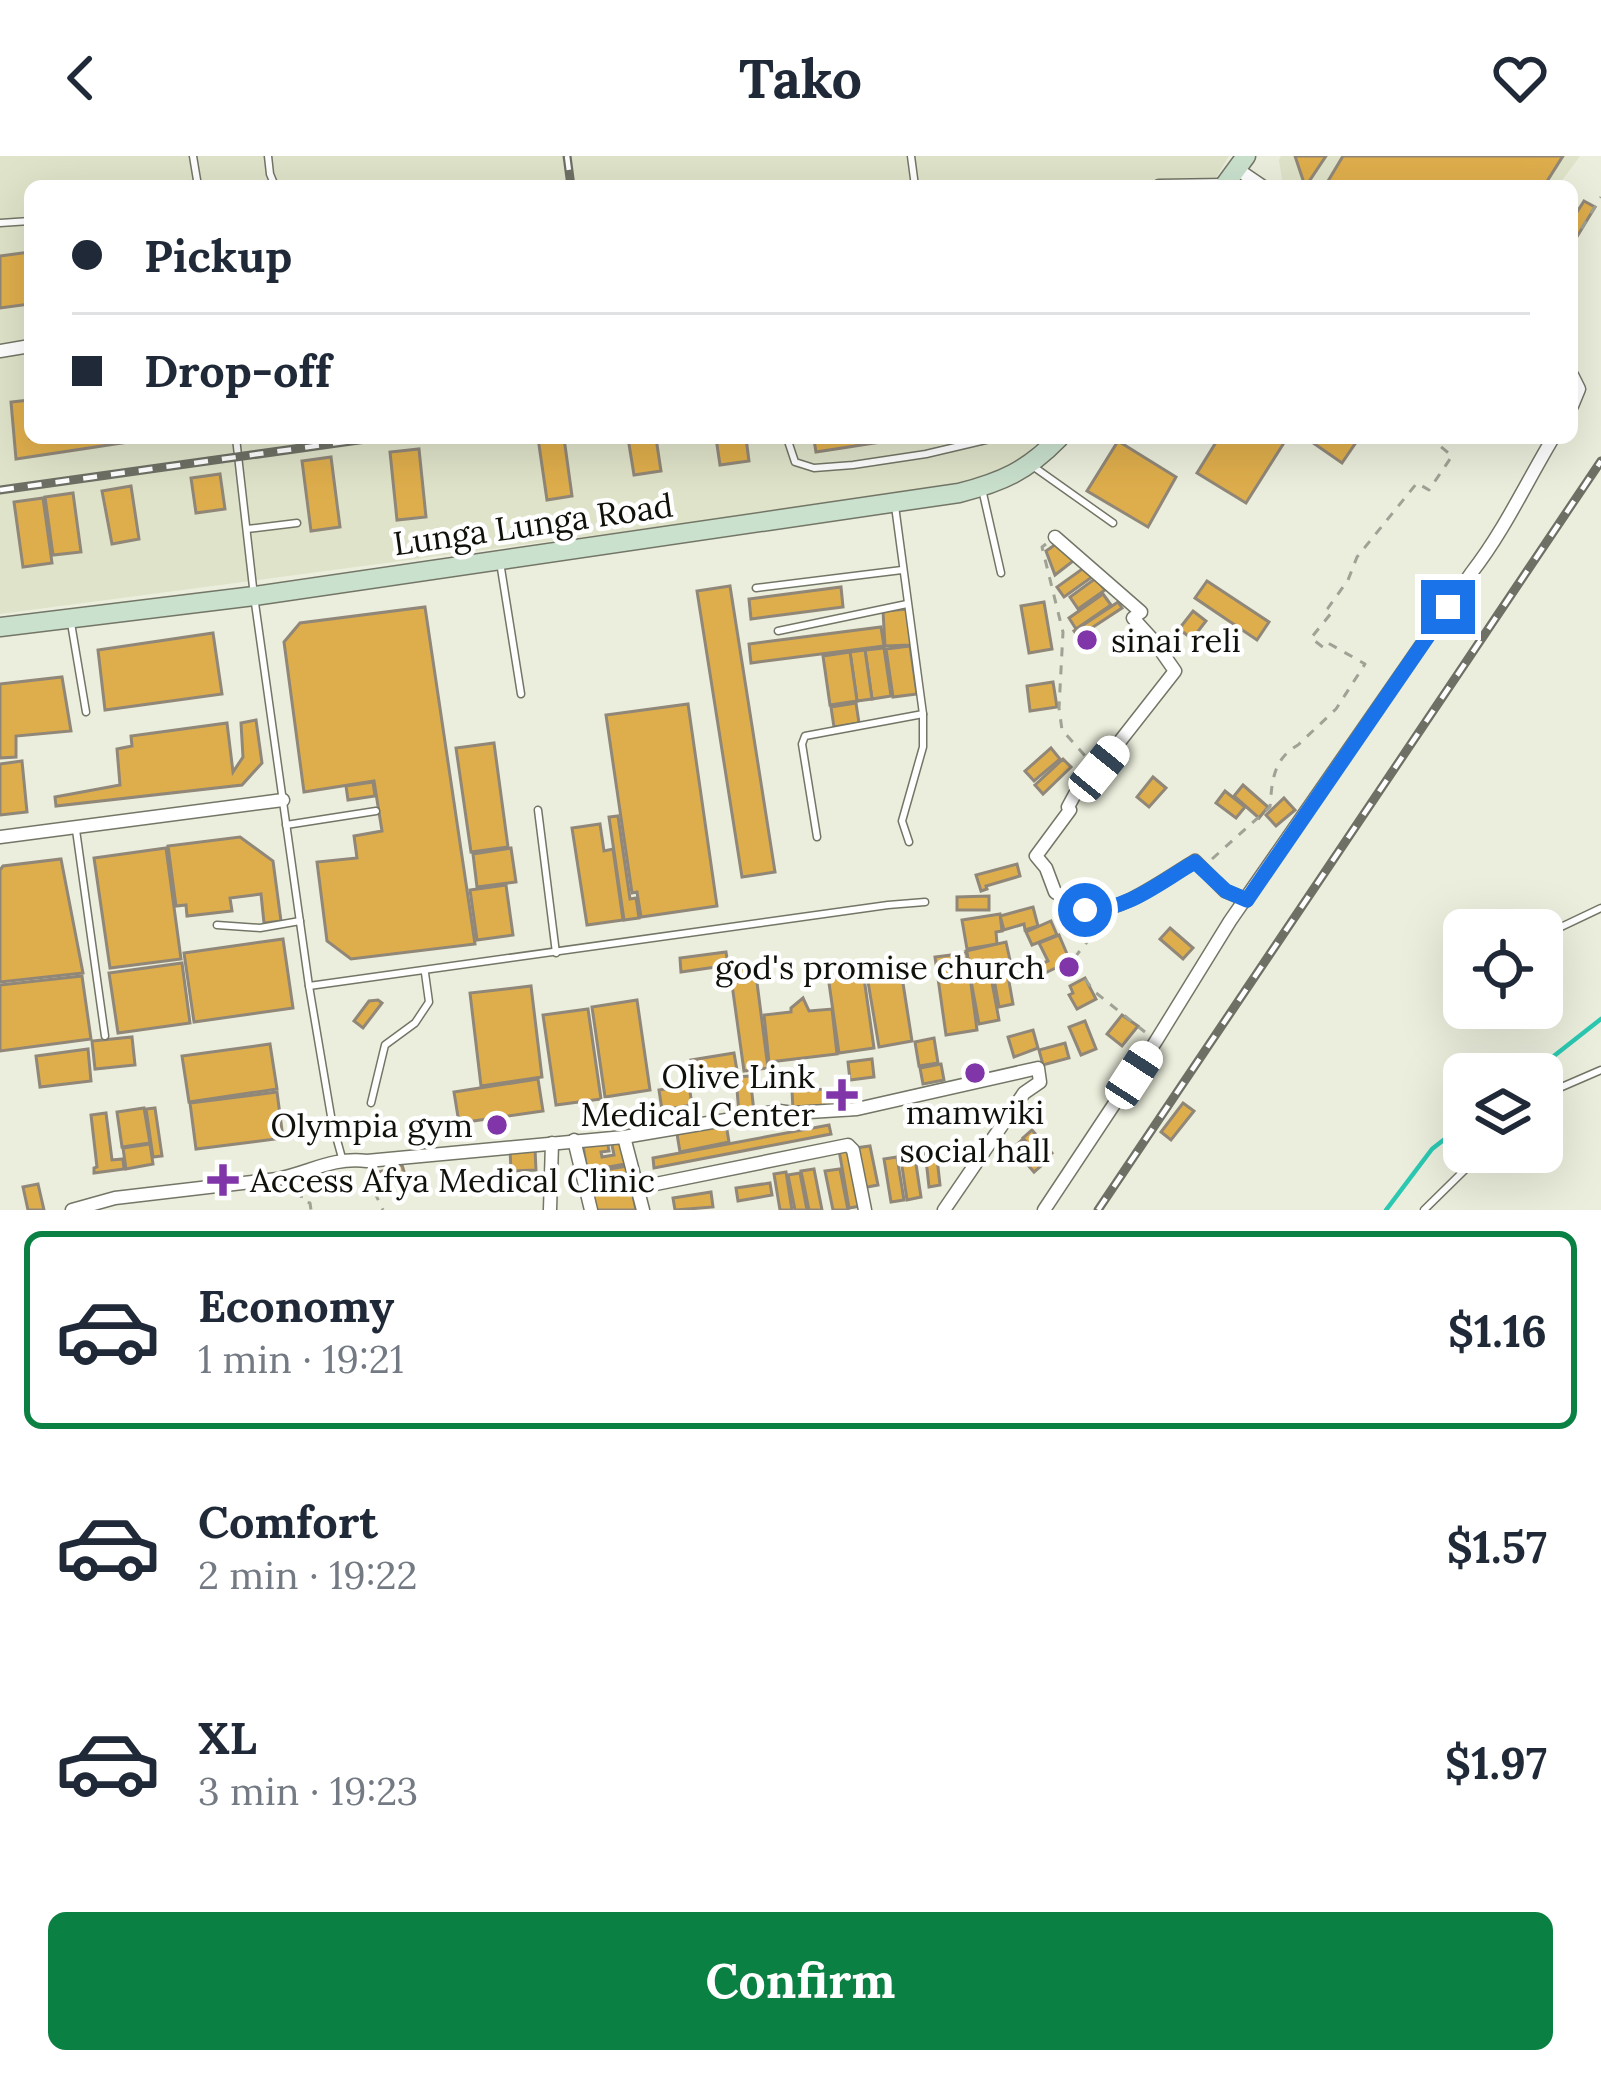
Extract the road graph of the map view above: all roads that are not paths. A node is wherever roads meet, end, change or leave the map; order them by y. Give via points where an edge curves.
1 (1233, 174) edge
2 (1196, 180) edge
3 (237, 444) edge
4 (788, 444) edge
5 (968, 444) edge
6 (1052, 444) edge
7 (1549, 444) edge
8 (1031, 465) junction
9 (981, 487) junction
10 (895, 502) junction
11 (297, 523) dead end
12 (1113, 524) dead end
13 (247, 529) junction
14 (1055, 537) road end
15 (500, 558) junction
16 (903, 570) junction
17 (1001, 573) dead end
18 (756, 588) dead end
19 (254, 596) junction
20 (908, 604) junction
21 (70, 619) junction
22 (0, 627) edge
23 (778, 631) dead end
24 (520, 694) dead end
25 (86, 712) dead end
26 (923, 714) junction
27 (283, 800) junction
28 (538, 810) dead end
29 (376, 811) dead end
30 (286, 825) junction
31 (76, 826) junction
32 (0, 837) edge
33 (817, 837) dead end
34 (909, 842) dead end
35 (1247, 900) junction
36 (925, 902) dead end
37 (1601, 908) edge
38 (300, 921) junction
39 (218, 925) dead end
40 (1563, 925) edge
41 (556, 953) junction
42 (424, 971) junction
43 (309, 986) junction
44 (105, 1036) dead end
45 (1601, 1070) edge
46 (1563, 1086) edge
47 (371, 1103) dead end
48 (625, 1137) junction
49 (574, 1141) junction
50 (552, 1143) junction
51 (342, 1158) junction
52 (1462, 1173) edge
53 (636, 1188) junction
54 (72, 1210) edge
55 (550, 1210) edge
56 (592, 1210) edge
57 (643, 1210) edge
58 (865, 1210) edge
59 (944, 1210) edge
60 (1045, 1210) edge
61 (1424, 1210) edge

1 - 2 street
3 - 13 lane
4 - 5 lane via 795,462 814,468
6 - 8 main road, Lunga Lunga Road
7 - 35 street via 1495,543
8 - 9 main road, Lunga Lunga Road
8 - 12 lane
9 - 10 main road, Lunga Lunga Road
9 - 17 lane
10 - 15 main road, Lunga Lunga Road
10 - 16 lane
11 - 13 lane
13 - 19 lane
14 - 35 street via 1141,612 1133,618 1175,671 1075,794 1036,856 1054,892 1085,910 1105,910 1195,862
15 - 19 main road, Lunga Lunga Road
15 - 24 lane
16 - 18 lane
16 - 20 lane
19 - 21 main road, Lunga Lunga Road
19 - 27 lane
20 - 23 lane
20 - 26 lane
21 - 22 main road, Lunga Lunga Road
21 - 25 lane
26 - 33 lane via 805,736
26 - 34 lane via 923,747 902,821
27 - 30 lane
27 - 31 street
28 - 41 lane
29 - 30 lane
30 - 38 lane
31 - 32 street
31 - 44 lane
35 - 60 street
36 - 41 lane
37 - 40 lane
38 - 39 lane
38 - 43 lane
41 - 42 lane
42 - 43 lane
42 - 47 lane via 429,1002 385,1045
43 - 51 lane
45 - 46 lane
48 - 49 street
48 - 53 street
48 - 59 street via 778,1111 857,1109 1038,1068 1040,1082 1024,1093
49 - 50 street
49 - 56 street
50 - 51 street
50 - 55 street
51 - 54 street via 297,1175
52 - 61 lane
53 - 57 street
53 - 58 street via 848,1145

